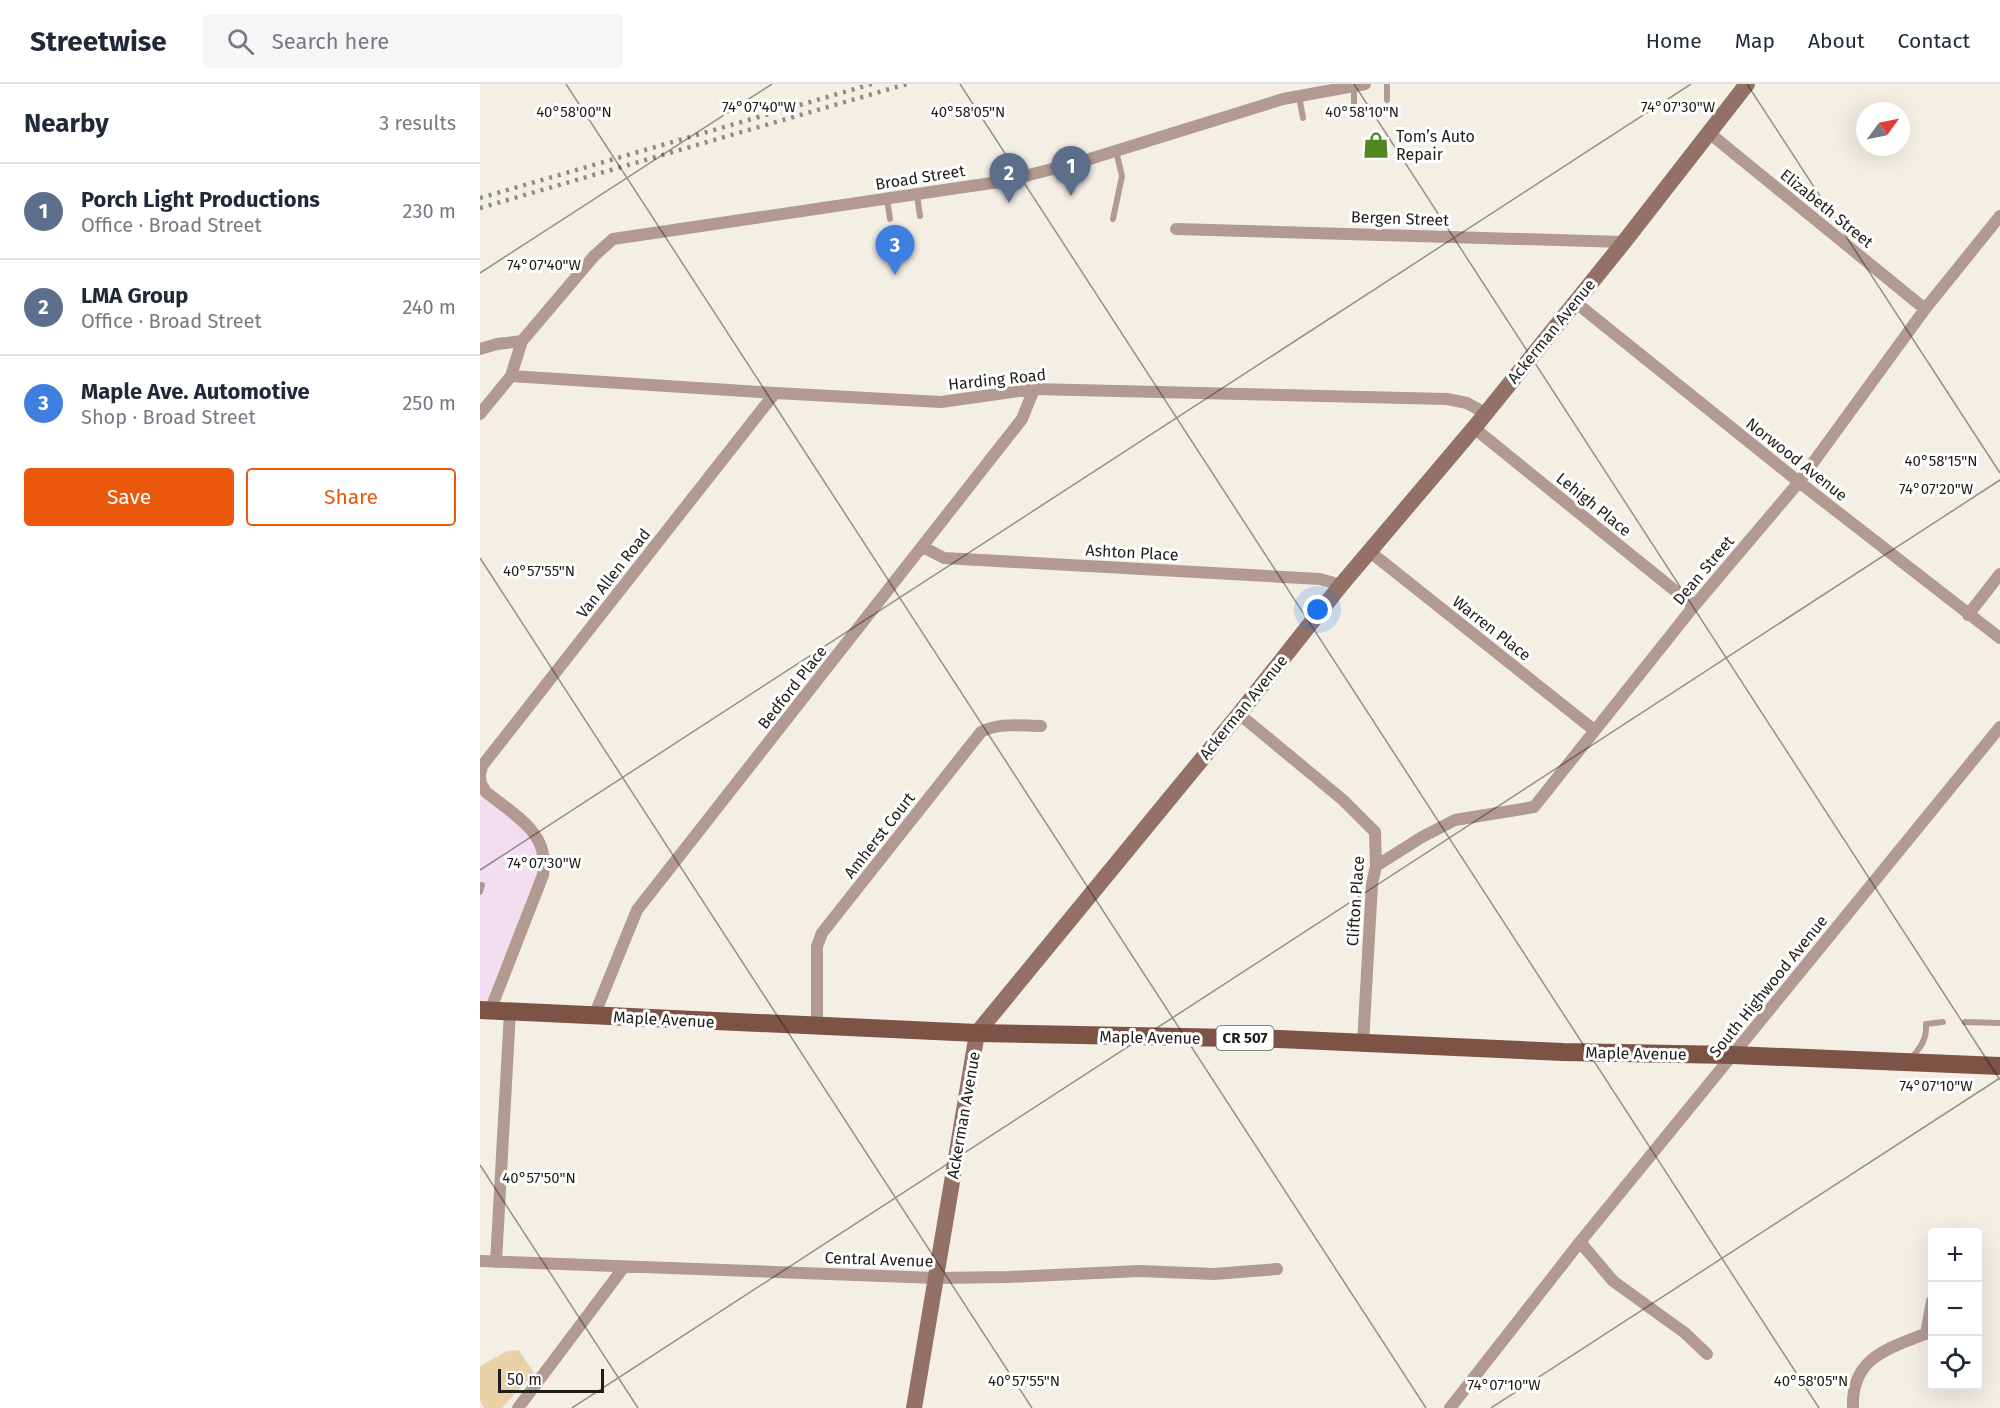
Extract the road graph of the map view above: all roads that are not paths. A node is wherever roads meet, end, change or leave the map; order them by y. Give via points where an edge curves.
1 (1388, 84) edge
2 (1747, 84) edge
3 (1360, 85) edge
4 (1338, 86) edge
5 (1299, 96) junction
6 (1387, 100) dead end
7 (1354, 103) dead end
8 (1304, 118) dead end
9 (1708, 132) junction
10 (1116, 150) junction
11 (917, 195) junction
12 (887, 200) junction
13 (920, 216) dead end
14 (2000, 216) edge
15 (890, 219) dead end
16 (1113, 219) dead end
17 (1176, 229) dead end
18 (1624, 242) junction
19 (1575, 302) junction
20 (1925, 309) junction
21 (522, 341) junction
22 (480, 349) edge
23 (511, 375) junction
24 (1034, 389) junction
25 (775, 393) junction
26 (1485, 413) junction
27 (480, 414) edge
28 (1474, 428) junction
29 (1799, 482) junction
30 (923, 547) junction
31 (1369, 551) junction
32 (2000, 573) edge
33 (1341, 585) junction
34 (1694, 606) junction
35 (1968, 615) junction
36 (2000, 638) edge
37 (1239, 714) junction
38 (1041, 726) dead end
39 (2000, 727) edge
40 (1594, 730) junction
41 (480, 775) edge
42 (1376, 866) junction
43 (480, 885) edge
44 (480, 892) edge
45 (485, 1011) edge
46 (510, 1012) junction
47 (594, 1016) junction
48 (1943, 1022) dead end
49 (1965, 1022) dead end
50 (2000, 1023) edge
51 (817, 1026) junction
52 (977, 1033) junction
53 (1363, 1043) junction
54 (1733, 1055) junction
55 (1908, 1063) junction
56 (2000, 1066) edge
57 (1580, 1242) junction
58 (480, 1261) edge
59 (496, 1262) junction
60 (624, 1267) junction
61 (1277, 1269) dead end
62 (936, 1278) junction
63 (1928, 1332) edge
64 (1707, 1354) dead end
65 (518, 1408) edge
66 (914, 1408) edge
67 (1450, 1408) edge
68 (1853, 1408) edge

1 - 6 lane
2 - 9 street, Ackerman Avenue
3 - 4 street, Broad Street
3 - 7 lane
4 - 5 street, Broad Street
5 - 8 lane
5 - 10 street, Broad Street
9 - 18 street, Ackerman Avenue
9 - 20 street, Elizabeth Street
10 - 11 street, Broad Street
10 - 16 lane via 1122,176
11 - 12 street, Broad Street
11 - 13 lane
12 - 15 lane
12 - 21 street, Broad Street via 613,239
14 - 20 street, Dean Street
17 - 18 street, Bergen Street
18 - 19 street, Ackerman Avenue
19 - 26 street, Ackerman Avenue
19 - 29 street, Norwood Avenue
20 - 29 street, Dean Street
21 - 22 street
21 - 23 street
23 - 25 street, Harding Road
23 - 27 street
24 - 25 street, Harding Road via 941,402
24 - 26 street, Harding Road via 1447,399 1467,403
24 - 30 street, Bedford Place via 1022,419
25 - 41 street, Van Allen Road via 483,766
26 - 28 street, Ackerman Avenue
28 - 31 street, Ackerman Avenue
28 - 34 street, Lehigh Place
29 - 34 street, Dean Street
29 - 35 street, Norwood Avenue
30 - 33 street, Ashton Place via 944,558 1320,579
30 - 47 street, Bedford Place via 637,910
31 - 33 street, Ackerman Avenue
31 - 40 street, Warren Place
32 - 35 street
33 - 37 street, Ackerman Avenue
34 - 40 street, Dean Street
35 - 36 street, Norwood Avenue
37 - 42 street, Clifton Place via 1375,832
37 - 52 street, Ackerman Avenue
38 - 51 street, Amherst Court via 1000,725 981,732 822,933 817,946
39 - 54 street, South Highwood Avenue
40 - 42 street, Dean Street via 1534,807 1455,820
41 - 45 street, Van Allen Road via 486,792 533,830 542,847 545,866
42 - 53 street, Clifton Place
43 - 44 lane
45 - 46 main road, Maple Avenue / CR 507
46 - 47 main road, Maple Avenue / CR 507
46 - 59 street
47 - 51 main road, Maple Avenue / CR 507
48 - 55 lane via 1926,1024 1924,1042
49 - 50 lane
51 - 52 main road, Maple Avenue / CR 507
52 - 53 main road, Maple Avenue / CR 507
52 - 62 street, Ackerman Avenue
53 - 54 main road, Maple Avenue / CR 507
54 - 55 main road, Maple Avenue / CR 507
54 - 57 street, South Highwood Avenue
55 - 56 main road, Maple Avenue / CR 507
57 - 64 street via 1613,1281 1685,1333
57 - 67 street, South Highwood Avenue
58 - 59 street, Central Avenue
59 - 60 street, Central Avenue
60 - 62 street, Central Avenue
60 - 65 street
61 - 62 street, Central Avenue via 1214,1274 1139,1271
62 - 66 street, Ackerman Avenue
63 - 68 street via 1871,1359 1855,1385

